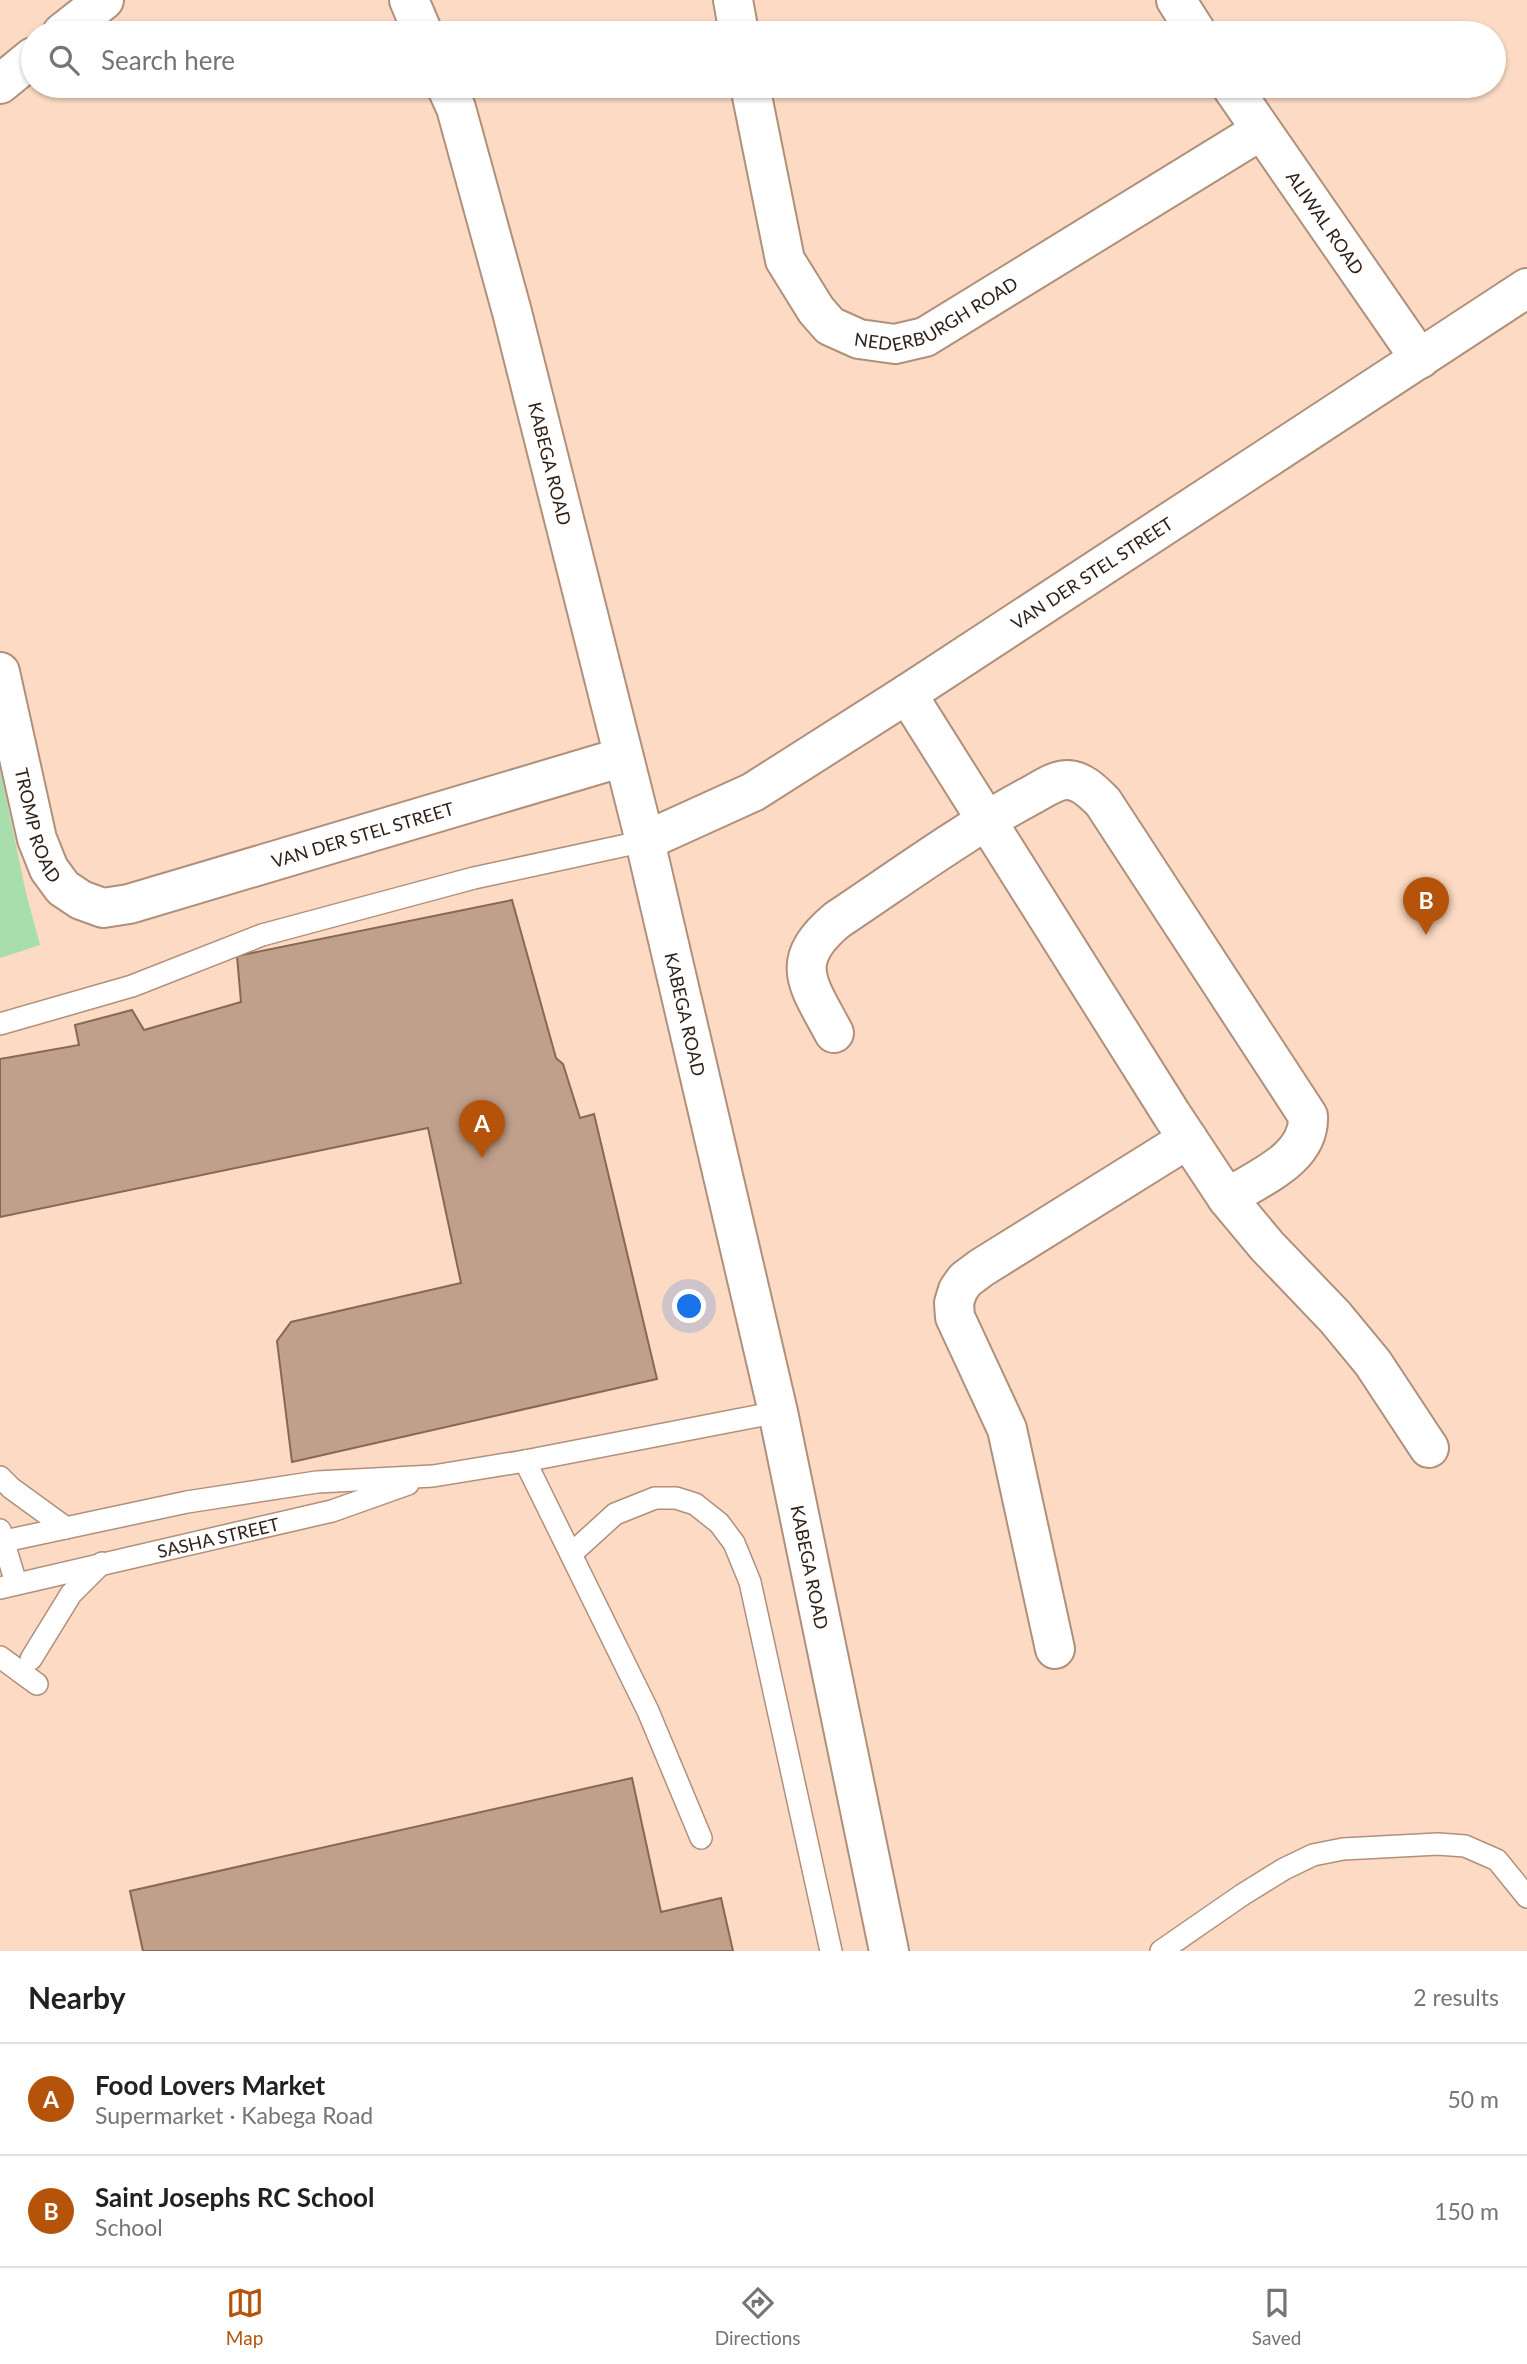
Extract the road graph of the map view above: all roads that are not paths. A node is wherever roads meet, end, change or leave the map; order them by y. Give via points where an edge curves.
1 (104, 0) edge
2 (409, 0) edge
3 (733, 0) edge
4 (1176, 0) edge
5 (77, 21) edge
6 (418, 21) edge
7 (737, 21) edge
8 (1189, 21) edge
9 (21, 66) edge
10 (0, 83) edge
11 (451, 98) edge
12 (752, 98) edge
13 (1239, 98) edge
14 (1260, 131) junction
15 (1527, 288) edge
16 (1420, 359) junction
17 (0, 672) edge
18 (907, 694) junction
19 (624, 757) junction
20 (986, 820) junction
21 (645, 841) junction
22 (103, 908) joint
23 (0, 1024) edge
24 (834, 1033) dead end
25 (1188, 1139) junction
26 (1227, 1198) junction
27 (778, 1412) junction
28 (1429, 1448) dead end
29 (525, 1461) junction
30 (433, 1476) junction
31 (0, 1477) edge
32 (66, 1528) junction
33 (1, 1537) edge
34 (571, 1554) junction
35 (102, 1563) junction
36 (8, 1585) edge
37 (1055, 1649) dead end
38 (0, 1657) edge
39 (31, 1659) dead end
40 (37, 1684) dead end
41 (701, 1838) dead end
42 (1527, 1897) edge
43 (831, 1951) edge
44 (889, 1951) edge
45 (1161, 1951) edge

1 - 5 street
2 - 6 street
3 - 7 street
4 - 8 street
9 - 10 street
11 - 19 street, KABEGA ROAD via 513,312
12 - 14 street, NEDERBURGH ROAD via 785,260 830,326 859,339 895,344 925,337
13 - 14 street, ALIWAL ROAD
14 - 16 street, ALIWAL ROAD
15 - 16 street, VAN DER STEL STREET
16 - 18 street, VAN DER STEL STREET
17 - 22 street, TROMP ROAD via 37,839 49,869 63,888
18 - 20 street
18 - 21 street, VAN DER STEL STREET via 753,792
19 - 21 street, KABEGA ROAD
19 - 22 street, VAN DER STEL STREET
20 - 24 street via 817,936 806,960 807,976
20 - 25 street
20 - 26 street via 1054,783 1068,780 1089,788 1103,802 1299,1098 1309,1129 1299,1149
21 - 23 lane via 474,878 262,935 132,986
21 - 27 street, KABEGA ROAD
25 - 26 street
25 - 37 street via 981,1268 965,1280 954,1303 964,1339 1007,1429
26 - 28 street via 1366,1354
27 - 29 lane, SASHA STREET
27 - 44 street, KABEGA ROAD
29 - 30 lane, SASHA STREET
29 - 34 lane
30 - 32 lane, SASHA STREET via 317,1482 187,1502
30 - 35 lane, SASHA STREET via 332,1511
31 - 32 lane
32 - 33 lane, SASHA STREET
33 - 36 lane
34 - 41 lane via 648,1711
34 - 43 lane via 615,1514 655,1498 695,1504 719,1523 734,1543 750,1582
35 - 36 lane, SASHA STREET
35 - 39 lane via 71,1594
38 - 40 lane
42 - 45 lane via 1497,1860 1465,1846 1343,1849 1313,1855 1284,1869

